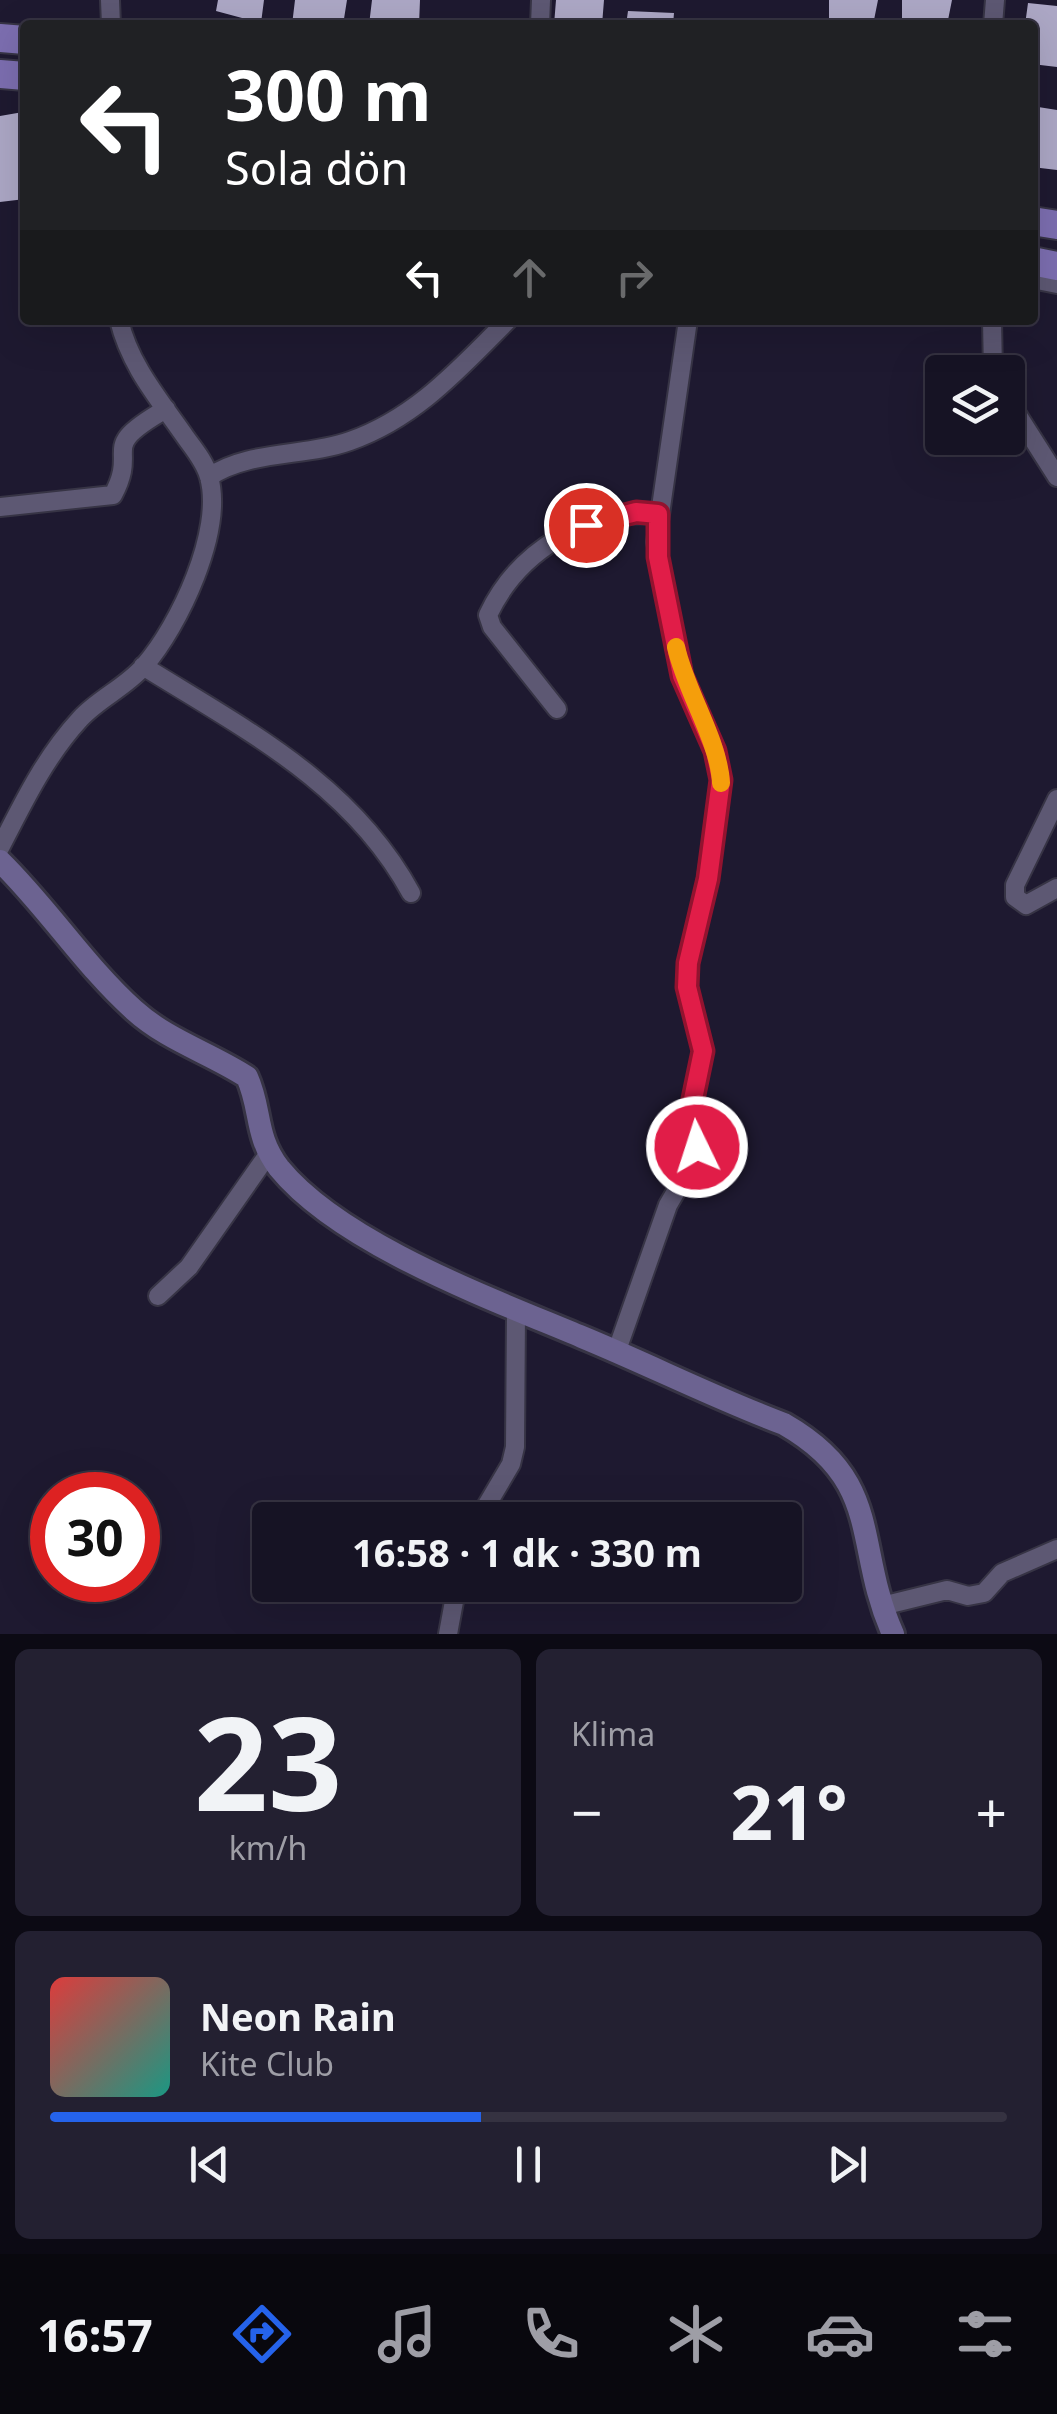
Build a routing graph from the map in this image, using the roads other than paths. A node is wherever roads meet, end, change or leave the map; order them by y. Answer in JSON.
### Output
{"nodes":[{"id":1,"x":121,"y":325,"type":"edge"},
{"id":2,"x":503,"y":325,"type":"edge"},
{"id":3,"x":687,"y":325,"type":"edge"},
{"id":4,"x":992,"y":325,"type":"edge"},
{"id":5,"x":993,"y":355,"type":"edge"},
{"id":6,"x":166,"y":409,"type":"junction"},
{"id":7,"x":1025,"y":427,"type":"edge"},
{"id":8,"x":209,"y":477,"type":"junction"},
{"id":9,"x":1057,"y":477,"type":"edge"},
{"id":10,"x":0,"y":507,"type":"edge"},
{"id":11,"x":658,"y":514,"type":"junction"},
{"id":12,"x":144,"y":666,"type":"junction"},
{"id":13,"x":557,"y":709,"type":"dead end"},
{"id":14,"x":1057,"y":799,"type":"edge"},
{"id":15,"x":0,"y":848,"type":"edge"},
{"id":16,"x":0,"y":861,"type":"edge"},
{"id":17,"x":1057,"y":888,"type":"edge"},
{"id":18,"x":411,"y":893,"type":"dead end"},
{"id":19,"x":270,"y":1153,"type":"junction"},
{"id":20,"x":158,"y":1296,"type":"dead end"},
{"id":21,"x":516,"y":1312,"type":"junction"},
{"id":22,"x":616,"y":1353,"type":"junction"},
{"id":23,"x":489,"y":1502,"type":"edge"},
{"id":24,"x":1057,"y":1550,"type":"edge"},
{"id":25,"x":454,"y":1602,"type":"edge"},
{"id":26,"x":882,"y":1606,"type":"junction"},
{"id":27,"x":448,"y":1634,"type":"edge"},
{"id":28,"x":893,"y":1634,"type":"edge"}],
"edges":[{"from":1,"to":6,"type":"street"},
{"from":2,"to":8,"type":"street"},
{"from":3,"to":11,"type":"street"},
{"from":4,"to":5,"type":"street"},
{"from":6,"to":8,"type":"street"},
{"from":6,"to":10,"type":"street"},
{"from":7,"to":9,"type":"street"},
{"from":8,"to":12,"type":"street"},
{"from":11,"to":13,"type":"street"},
{"from":11,"to":22,"type":"street"},
{"from":12,"to":15,"type":"street"},
{"from":12,"to":18,"type":"street"},
{"from":14,"to":17,"type":"street"},
{"from":16,"to":19,"type":"street"},
{"from":19,"to":20,"type":"street"},
{"from":19,"to":21,"type":"street"},
{"from":21,"to":22,"type":"street"},
{"from":21,"to":23,"type":"street"},
{"from":22,"to":26,"type":"street"},
{"from":24,"to":26,"type":"street"},
{"from":25,"to":27,"type":"street"},
{"from":26,"to":28,"type":"street"}]}
